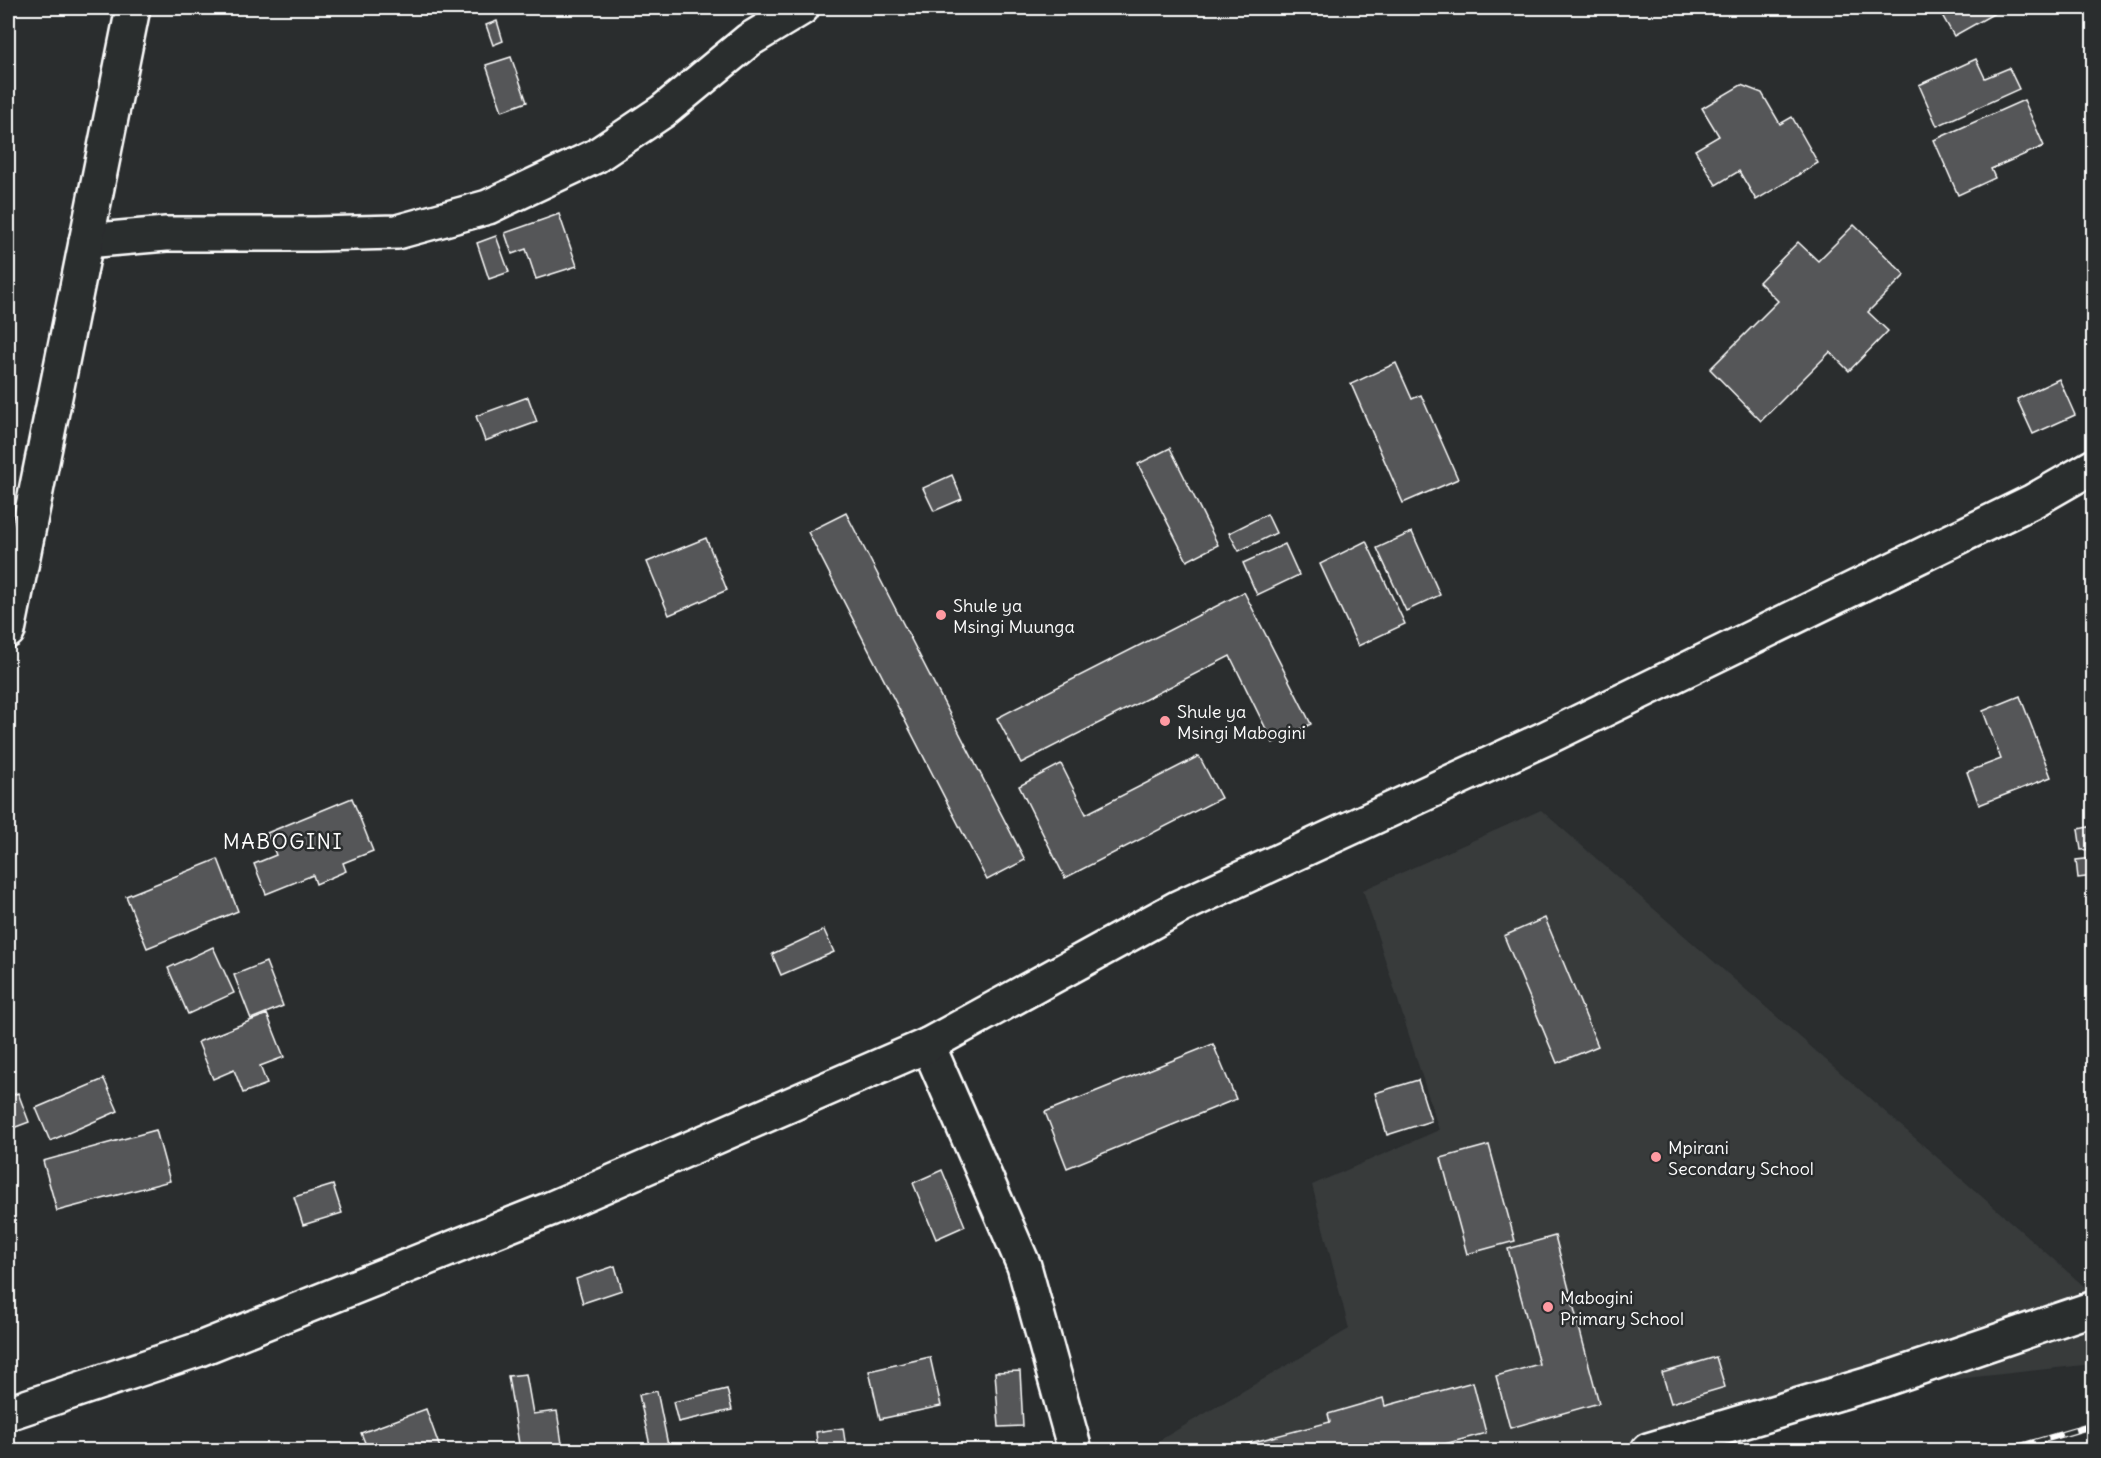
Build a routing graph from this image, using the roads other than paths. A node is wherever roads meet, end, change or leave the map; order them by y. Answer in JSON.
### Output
{"nodes":[{"id":1,"x":133,"y":8,"type":"edge"},
{"id":2,"x":802,"y":8,"type":"edge"},
{"id":3,"x":86,"y":241,"type":"junction"},
{"id":4,"x":2094,"y":466,"type":"edge"},
{"id":5,"x":8,"y":631,"type":"edge"},
{"id":6,"x":928,"y":1045,"type":"junction"},
{"id":7,"x":2094,"y":1308,"type":"edge"},
{"id":8,"x":8,"y":1413,"type":"edge"},
{"id":9,"x":1075,"y":1450,"type":"edge"},
{"id":10,"x":1648,"y":1450,"type":"edge"}],
"edges":[{"from":1,"to":3,"type":"street"},
{"from":2,"to":3,"type":"street"},
{"from":3,"to":5,"type":"street"},
{"from":4,"to":6,"type":"street"},
{"from":6,"to":8,"type":"street"},
{"from":6,"to":9,"type":"street"},
{"from":7,"to":10,"type":"street"}]}
